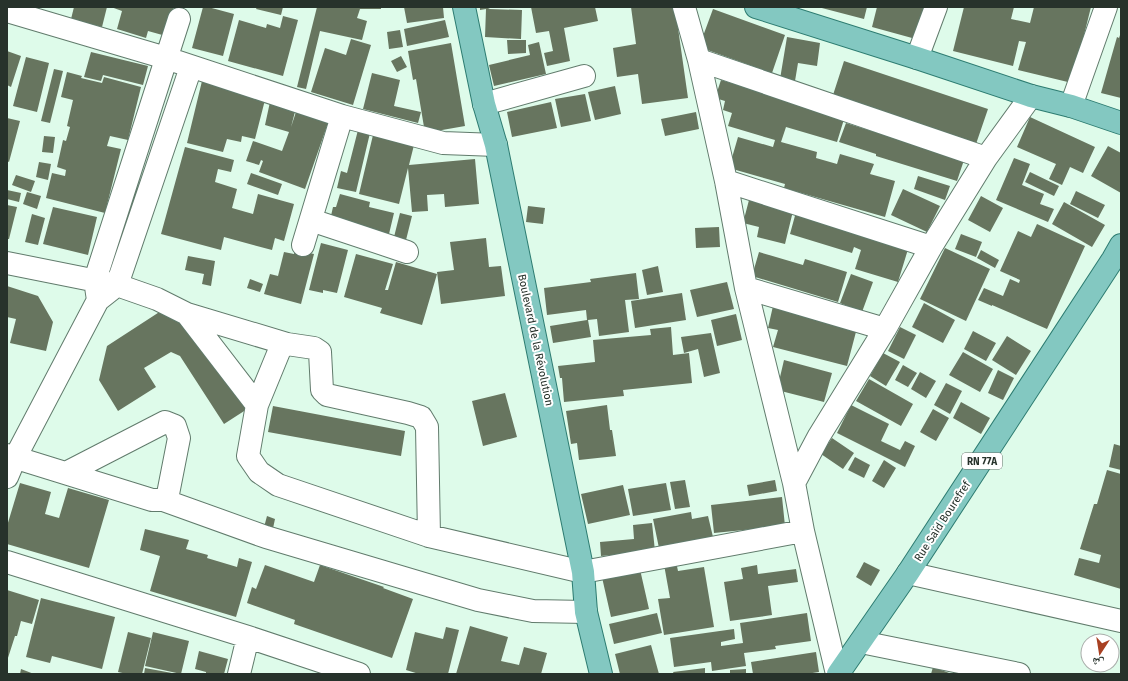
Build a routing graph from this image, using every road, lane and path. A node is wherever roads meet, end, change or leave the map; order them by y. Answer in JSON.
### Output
{"nodes":[{"id":1,"x":464,"y":7,"type":"edge"},
{"id":2,"x":684,"y":7,"type":"edge"},
{"id":3,"x":936,"y":7,"type":"edge"},
{"id":4,"x":1106,"y":7,"type":"edge"},
{"id":5,"x":767,"y":9,"type":"edge"},
{"id":6,"x":7,"y":11,"type":"edge"},
{"id":7,"x":179,"y":19,"type":"dead end"},
{"id":8,"x":166,"y":58,"type":"junction"},
{"id":9,"x":917,"y":58,"type":"junction"},
{"id":10,"x":699,"y":60,"type":"junction"},
{"id":11,"x":191,"y":67,"type":"junction"},
{"id":12,"x":584,"y":76,"type":"dead end"},
{"id":13,"x":1031,"y":96,"type":"junction"},
{"id":14,"x":484,"y":104,"type":"junction"},
{"id":15,"x":1071,"y":106,"type":"junction"},
{"id":16,"x":342,"y":116,"type":"junction"},
{"id":17,"x":1121,"y":123,"type":"edge"},
{"id":18,"x":496,"y":145,"type":"junction"},
{"id":19,"x":986,"y":158,"type":"junction"},
{"id":20,"x":726,"y":181,"type":"junction"},
{"id":21,"x":311,"y":220,"type":"junction"},
{"id":22,"x":1121,"y":244,"type":"edge"},
{"id":23,"x":303,"y":245,"type":"dead end"},
{"id":24,"x":931,"y":247,"type":"junction"},
{"id":25,"x":407,"y":252,"type":"dead end"},
{"id":26,"x":7,"y":263,"type":"edge"},
{"id":27,"x":117,"y":285,"type":"junction"},
{"id":28,"x":746,"y":288,"type":"junction"},
{"id":29,"x":97,"y":290,"type":"junction"},
{"id":30,"x":187,"y":314,"type":"junction"},
{"id":31,"x":885,"y":329,"type":"junction"},
{"id":32,"x":287,"y":344,"type":"junction"},
{"id":33,"x":257,"y":405,"type":"junction"},
{"id":34,"x":10,"y":463,"type":"edge"},
{"id":35,"x":66,"y":473,"type":"junction"},
{"id":36,"x":794,"y":483,"type":"junction"},
{"id":37,"x":163,"y":500,"type":"junction"},
{"id":38,"x":803,"y":532,"type":"junction"},
{"id":39,"x":430,"y":536,"type":"junction"},
{"id":40,"x":7,"y":562,"type":"edge"},
{"id":41,"x":583,"y":572,"type":"junction"},
{"id":42,"x":908,"y":573,"type":"junction"},
{"id":43,"x":586,"y":612,"type":"junction"},
{"id":44,"x":1121,"y":621,"type":"edge"},
{"id":45,"x":248,"y":637,"type":"junction"},
{"id":46,"x":861,"y":642,"type":"junction"},
{"id":47,"x":239,"y":674,"type":"edge"},
{"id":48,"x":359,"y":674,"type":"edge"},
{"id":49,"x":602,"y":674,"type":"edge"},
{"id":50,"x":838,"y":674,"type":"edge"},
{"id":51,"x":1019,"y":674,"type":"edge"}],
"edges":[{"from":1,"to":14,"type":"main road","name":"Boulevard de la Révolution"},
{"from":2,"to":10,"type":"street"},
{"from":3,"to":9,"type":"street"},
{"from":4,"to":15,"type":"street"},
{"from":5,"to":9,"type":"main road"},
{"from":6,"to":8,"type":"street"},
{"from":7,"to":8,"type":"street"},
{"from":8,"to":11,"type":"street"},
{"from":8,"to":29,"type":"street"},
{"from":9,"to":13,"type":"main road"},
{"from":10,"to":19,"type":"street"},
{"from":10,"to":20,"type":"street"},
{"from":11,"to":16,"type":"street"},
{"from":11,"to":27,"type":"street"},
{"from":12,"to":14,"type":"street"},
{"from":13,"to":15,"type":"main road"},
{"from":13,"to":19,"type":"street"},
{"from":14,"to":18,"type":"main road","name":"Boulevard de la Révolution"},
{"from":15,"to":17,"type":"main road"},
{"from":16,"to":18,"type":"street"},
{"from":16,"to":21,"type":"street"},
{"from":18,"to":41,"type":"main road","name":"Boulevard de la Révolution"},
{"from":19,"to":24,"type":"street"},
{"from":20,"to":24,"type":"street"},
{"from":20,"to":28,"type":"street"},
{"from":21,"to":23,"type":"street"},
{"from":21,"to":25,"type":"street"},
{"from":22,"to":42,"type":"main road","name":"Rue Saïd Bourefref","number":"RN 77A"},
{"from":24,"to":31,"type":"street"},
{"from":26,"to":29,"type":"street"},
{"from":27,"to":29,"type":"street"},
{"from":27,"to":30,"type":"street"},
{"from":28,"to":31,"type":"street"},
{"from":28,"to":36,"type":"street"},
{"from":29,"to":34,"type":"street"},
{"from":30,"to":32,"type":"street"},
{"from":30,"to":33,"type":"street"},
{"from":31,"to":36,"type":"street"},
{"from":32,"to":33,"type":"street"},
{"from":32,"to":39,"type":"street"},
{"from":33,"to":39,"type":"street"},
{"from":34,"to":35,"type":"street"},
{"from":35,"to":37,"type":"street"},
{"from":35,"to":37,"type":"street"},
{"from":36,"to":38,"type":"street"},
{"from":37,"to":43,"type":"street"},
{"from":38,"to":41,"type":"street"},
{"from":38,"to":50,"type":"street"},
{"from":39,"to":41,"type":"street"},
{"from":40,"to":45,"type":"street"},
{"from":41,"to":43,"type":"main road","name":"Boulevard de la Révolution"},
{"from":42,"to":44,"type":"street"},
{"from":42,"to":46,"type":"main road","name":"Rue Saïd Bourefref","number":"RN 77A"},
{"from":43,"to":49,"type":"main road","name":"Boulevard de la Révolution"},
{"from":45,"to":47,"type":"street"},
{"from":45,"to":48,"type":"street"},
{"from":46,"to":50,"type":"main road","name":"Rue Saïd Bourefref","number":"RN 77A"},
{"from":46,"to":51,"type":"street"}]}
